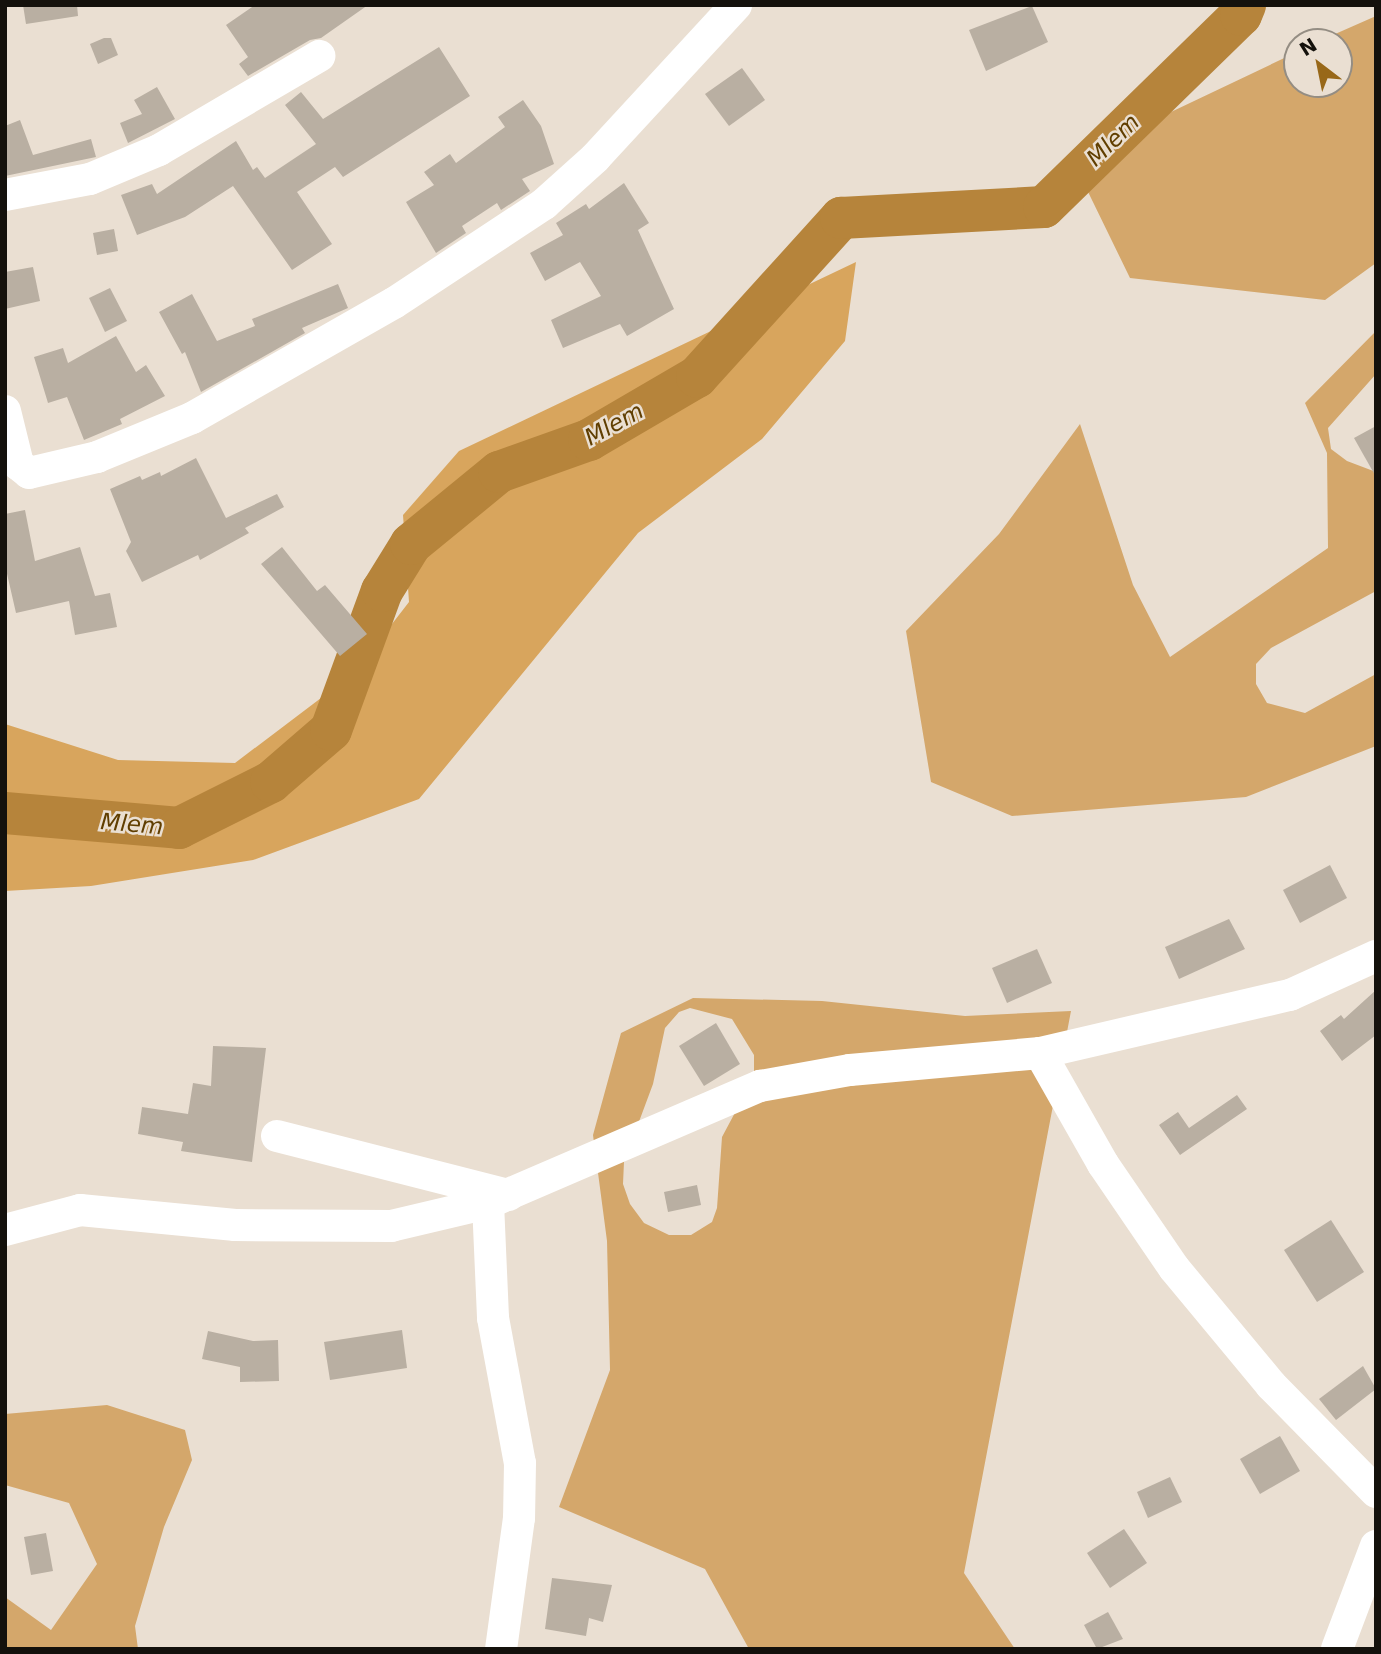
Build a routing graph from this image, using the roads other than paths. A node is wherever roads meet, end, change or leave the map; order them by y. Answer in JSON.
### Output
{"nodes":[{"id":1,"x":736,"y":5,"type":"edge"},
{"id":2,"x":319,"y":56,"type":"dead end"},
{"id":3,"x":5,"y":195,"type":"edge"},
{"id":4,"x":5,"y":411,"type":"edge"},
{"id":5,"x":17,"y":477,"type":"edge"},
{"id":6,"x":1376,"y":956,"type":"edge"},
{"id":7,"x":1040,"y":1053,"type":"junction"},
{"id":8,"x":277,"y":1136,"type":"dead end"},
{"id":9,"x":498,"y":1199,"type":"junction"},
{"id":10,"x":5,"y":1230,"type":"edge"},
{"id":11,"x":1376,"y":1492,"type":"edge"},
{"id":12,"x":1376,"y":1545,"type":"edge"},
{"id":13,"x":501,"y":1649,"type":"edge"},
{"id":14,"x":1337,"y":1649,"type":"edge"}],
"edges":[{"from":1,"to":5,"type":"street"},
{"from":2,"to":3,"type":"street"},
{"from":4,"to":5,"type":"street"},
{"from":6,"to":7,"type":"street"},
{"from":7,"to":9,"type":"street"},
{"from":7,"to":11,"type":"street"},
{"from":8,"to":9,"type":"street"},
{"from":9,"to":10,"type":"street"},
{"from":9,"to":13,"type":"street"},
{"from":12,"to":14,"type":"street"}]}
